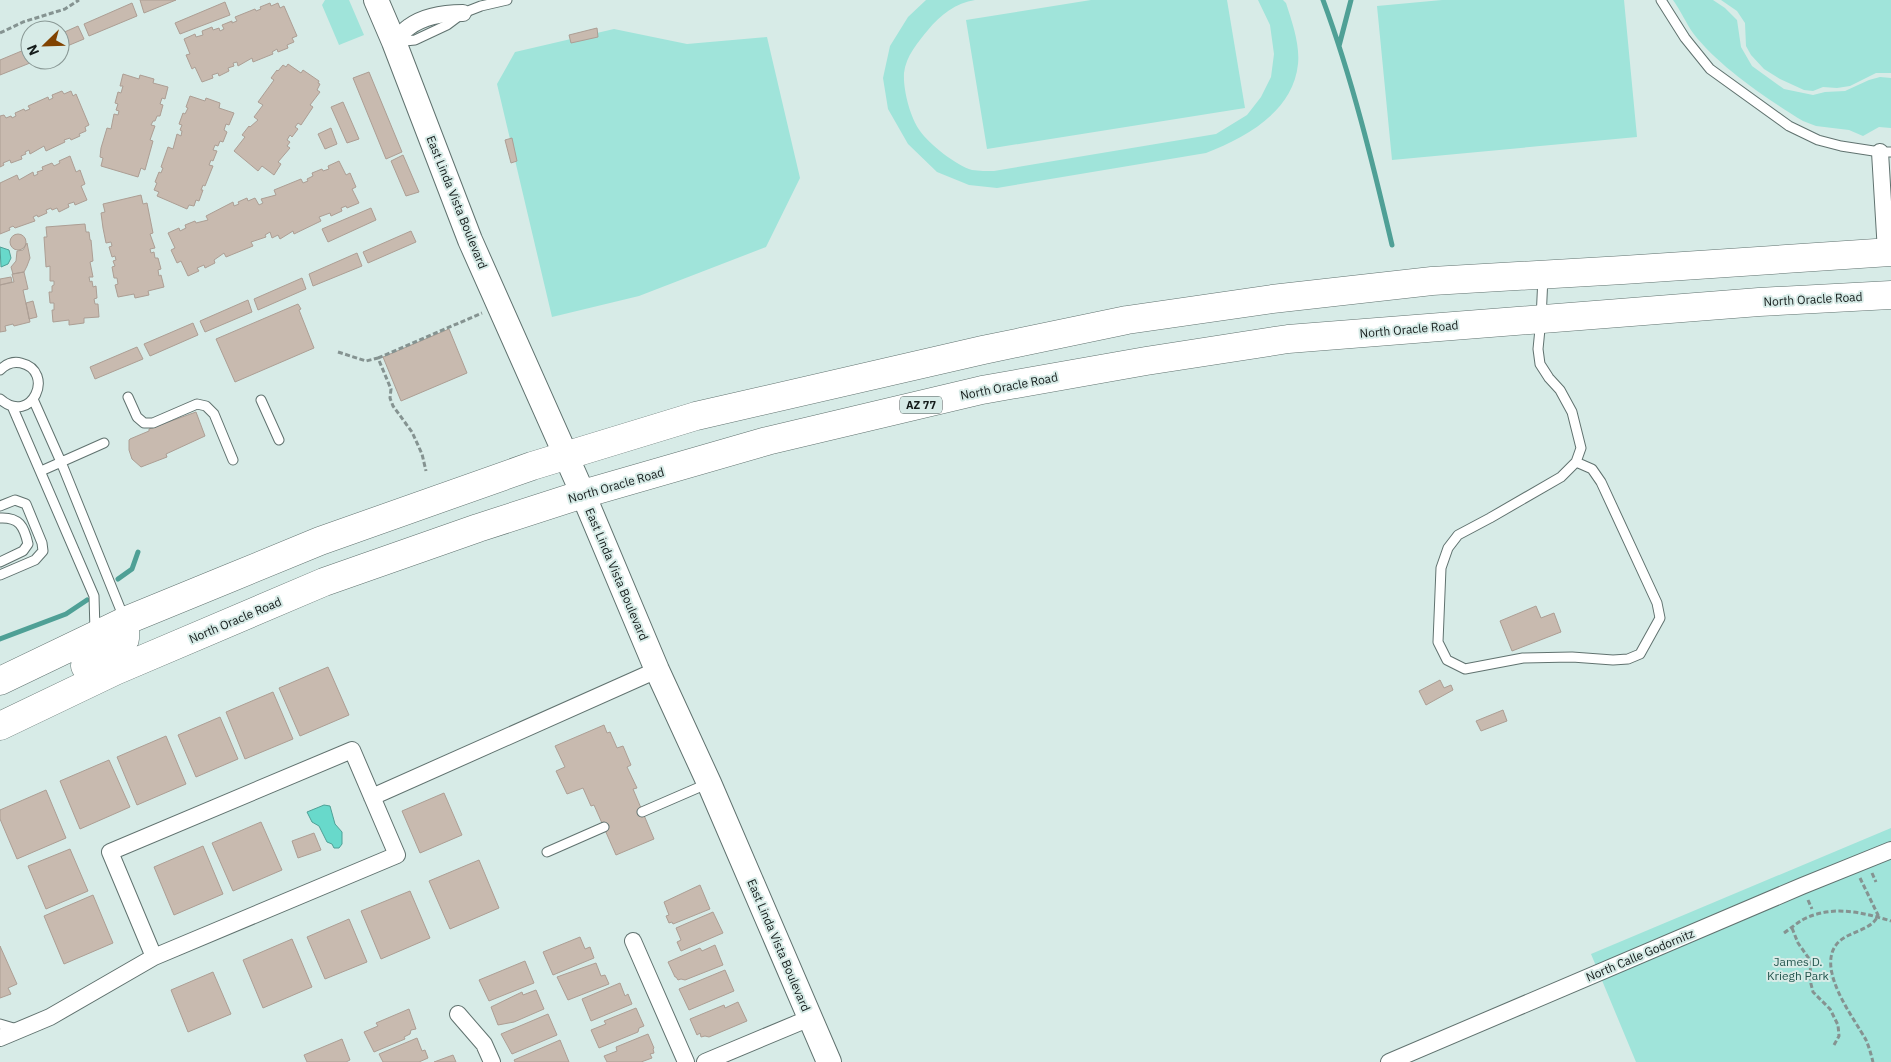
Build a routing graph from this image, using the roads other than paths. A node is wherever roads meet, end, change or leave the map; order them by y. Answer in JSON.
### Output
{"nodes":[{"id":1,"x":376,"y":0,"type":"edge"},
{"id":2,"x":507,"y":0,"type":"edge"},
{"id":3,"x":1661,"y":0,"type":"edge"},
{"id":4,"x":468,"y":7,"type":"edge"},
{"id":5,"x":394,"y":42,"type":"junction"},
{"id":6,"x":1885,"y":152,"type":"edge"},
{"id":7,"x":1889,"y":252,"type":"edge"},
{"id":8,"x":1544,"y":274,"type":"junction"},
{"id":9,"x":1891,"y":295,"type":"edge"},
{"id":10,"x":1542,"y":319,"type":"junction"},
{"id":11,"x":0,"y":370,"type":"edge"},
{"id":12,"x":128,"y":397,"type":"dead end"},
{"id":13,"x":0,"y":398,"type":"edge"},
{"id":14,"x":33,"y":399,"type":"junction"},
{"id":15,"x":261,"y":400,"type":"dead end"},
{"id":16,"x":12,"y":406,"type":"junction"},
{"id":17,"x":280,"y":440,"type":"dead end"},
{"id":18,"x":104,"y":443,"type":"dead end"},
{"id":19,"x":566,"y":455,"type":"junction"},
{"id":20,"x":233,"y":460,"type":"dead end"},
{"id":21,"x":61,"y":462,"type":"junction"},
{"id":22,"x":1576,"y":462,"type":"junction"},
{"id":23,"x":41,"y":471,"type":"junction"},
{"id":24,"x":583,"y":494,"type":"junction"},
{"id":25,"x":0,"y":506,"type":"edge"},
{"id":26,"x":0,"y":518,"type":"edge"},
{"id":27,"x":0,"y":562,"type":"edge"},
{"id":28,"x":0,"y":575,"type":"edge"},
{"id":29,"x":125,"y":621,"type":"junction"},
{"id":30,"x":95,"y":635,"type":"junction"},
{"id":31,"x":657,"y":670,"type":"junction"},
{"id":32,"x":0,"y":681,"type":"edge"},
{"id":33,"x":0,"y":707,"type":"edge"},
{"id":34,"x":0,"y":726,"type":"edge"},
{"id":35,"x":709,"y":783,"type":"junction"},
{"id":36,"x":372,"y":797,"type":"junction"},
{"id":37,"x":642,"y":812,"type":"dead end"},
{"id":38,"x":604,"y":827,"type":"dead end"},
{"id":39,"x":1891,"y":850,"type":"edge"},
{"id":40,"x":546,"y":852,"type":"dead end"},
{"id":41,"x":633,"y":941,"type":"dead end"},
{"id":42,"x":154,"y":958,"type":"junction"},
{"id":43,"x":458,"y":1014,"type":"dead end"},
{"id":44,"x":810,"y":1018,"type":"junction"},
{"id":45,"x":0,"y":1024,"type":"edge"},
{"id":46,"x":20,"y":1030,"type":"junction"},
{"id":47,"x":0,"y":1038,"type":"edge"},
{"id":48,"x":492,"y":1062,"type":"edge"},
{"id":49,"x":686,"y":1062,"type":"edge"},
{"id":50,"x":705,"y":1062,"type":"edge"},
{"id":51,"x":829,"y":1062,"type":"edge"},
{"id":52,"x":1389,"y":1062,"type":"edge"}],
"edges":[{"from":1,"to":5,"type":"street","name":"East Linda Vista Boulevard"},
{"from":2,"to":4,"type":"lane"},
{"from":3,"to":6,"type":"lane"},
{"from":4,"to":5,"type":"street"},
{"from":5,"to":19,"type":"street","name":"East Linda Vista Boulevard"},
{"from":6,"to":7,"type":"street"},
{"from":7,"to":8,"type":"highway"},
{"from":8,"to":10,"type":"lane"},
{"from":8,"to":19,"type":"highway"},
{"from":9,"to":10,"type":"highway","name":"North Oracle Road","number":"AZ 77"},
{"from":10,"to":22,"type":"lane"},
{"from":10,"to":24,"type":"highway","name":"North Oracle Road","number":"AZ 77"},
{"from":11,"to":14,"type":"lane"},
{"from":12,"to":20,"type":"lane"},
{"from":13,"to":16,"type":"lane"},
{"from":14,"to":16,"type":"lane"},
{"from":14,"to":21,"type":"lane"},
{"from":15,"to":17,"type":"lane"},
{"from":16,"to":23,"type":"lane"},
{"from":18,"to":21,"type":"lane"},
{"from":19,"to":24,"type":"street","name":"East Linda Vista Boulevard"},
{"from":19,"to":29,"type":"highway"},
{"from":21,"to":23,"type":"lane"},
{"from":21,"to":29,"type":"lane"},
{"from":22,"to":22,"type":"lane"},
{"from":23,"to":30,"type":"lane"},
{"from":24,"to":31,"type":"street","name":"East Linda Vista Boulevard"},
{"from":24,"to":34,"type":"highway","name":"North Oracle Road","number":"AZ 77"},
{"from":25,"to":28,"type":"lane"},
{"from":26,"to":27,"type":"lane"},
{"from":29,"to":30,"type":"highway"},
{"from":29,"to":33,"type":"highway"},
{"from":30,"to":32,"type":"highway"},
{"from":31,"to":35,"type":"street","name":"East Linda Vista Boulevard"},
{"from":31,"to":36,"type":"street"},
{"from":35,"to":37,"type":"lane"},
{"from":35,"to":44,"type":"street","name":"East Linda Vista Boulevard"},
{"from":36,"to":42,"type":"street"},
{"from":36,"to":42,"type":"street"},
{"from":38,"to":40,"type":"lane"},
{"from":39,"to":52,"type":"street","name":"North Calle Godornitz"},
{"from":41,"to":49,"type":"street"},
{"from":42,"to":46,"type":"street"},
{"from":43,"to":48,"type":"street"},
{"from":44,"to":50,"type":"street"},
{"from":44,"to":51,"type":"street","name":"East Linda Vista Boulevard"},
{"from":45,"to":46,"type":"lane"},
{"from":46,"to":47,"type":"street"}]}
